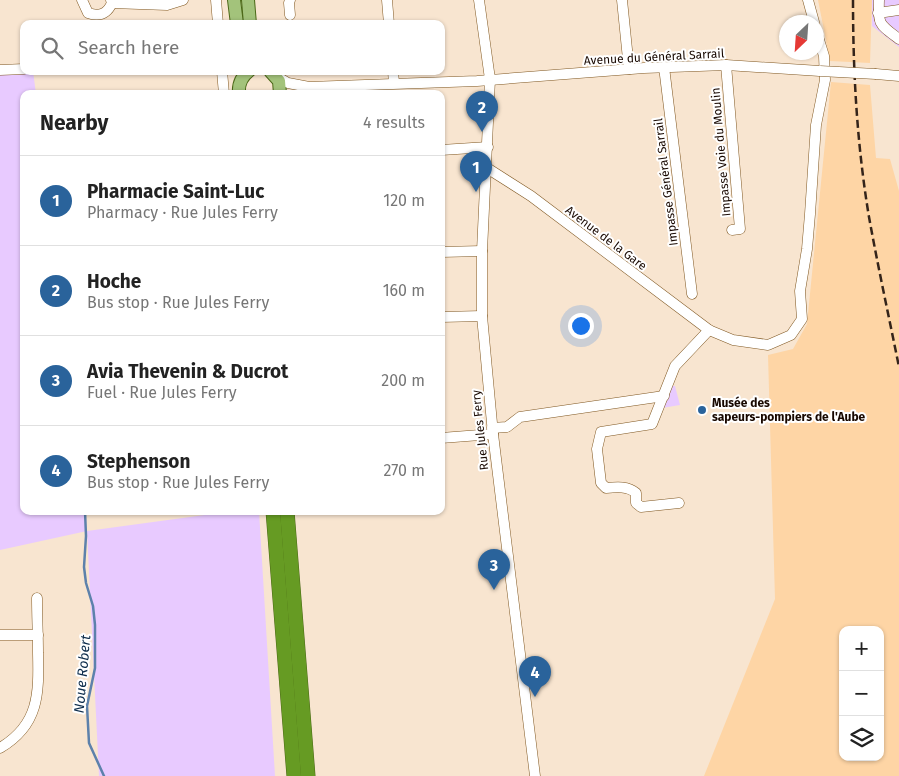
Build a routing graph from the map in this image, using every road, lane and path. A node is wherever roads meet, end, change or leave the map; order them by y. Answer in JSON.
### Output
{"nodes":[{"id":1,"x":82,"y":0,"type":"edge"},
{"id":2,"x":183,"y":0,"type":"edge"},
{"id":3,"x":216,"y":0,"type":"edge"},
{"id":4,"x":234,"y":0,"type":"edge"},
{"id":5,"x":248,"y":0,"type":"edge"},
{"id":6,"x":290,"y":0,"type":"edge"},
{"id":7,"x":387,"y":0,"type":"edge"},
{"id":8,"x":479,"y":0,"type":"edge"},
{"id":9,"x":622,"y":0,"type":"edge"},
{"id":10,"x":808,"y":0,"type":"edge"},
{"id":11,"x":879,"y":0,"type":"edge"},
{"id":12,"x":111,"y":1,"type":"edge"},
{"id":13,"x":899,"y":10,"type":"edge"},
{"id":14,"x":878,"y":13,"type":"junction"},
{"id":15,"x":812,"y":15,"type":"edge"},
{"id":16,"x":290,"y":16,"type":"dead end"},
{"id":17,"x":218,"y":20,"type":"edge"},
{"id":18,"x":236,"y":20,"type":"edge"},
{"id":19,"x":250,"y":20,"type":"edge"},
{"id":20,"x":389,"y":20,"type":"edge"},
{"id":21,"x":899,"y":39,"type":"edge"},
{"id":22,"x":824,"y":56,"type":"edge"},
{"id":23,"x":726,"y":65,"type":"junction"},
{"id":24,"x":664,"y":67,"type":"junction"},
{"id":25,"x":20,"y":69,"type":"edge"},
{"id":26,"x":629,"y":69,"type":"junction"},
{"id":27,"x":0,"y":70,"type":"edge"},
{"id":28,"x":222,"y":75,"type":"edge"},
{"id":29,"x":244,"y":75,"type":"edge"},
{"id":30,"x":274,"y":75,"type":"edge"},
{"id":31,"x":275,"y":75,"type":"edge"},
{"id":32,"x":393,"y":75,"type":"edge"},
{"id":33,"x":897,"y":75,"type":"edge"},
{"id":34,"x":490,"y":79,"type":"junction"},
{"id":35,"x":394,"y":83,"type":"junction"},
{"id":36,"x":309,"y":87,"type":"junction"},
{"id":37,"x":224,"y":90,"type":"edge"},
{"id":38,"x":239,"y":90,"type":"edge"},
{"id":39,"x":280,"y":90,"type":"edge"},
{"id":40,"x":301,"y":90,"type":"edge"},
{"id":41,"x":488,"y":147,"type":"junction"},
{"id":42,"x":445,"y":150,"type":"edge"},
{"id":43,"x":487,"y":168,"type":"junction"},
{"id":44,"x":732,"y":230,"type":"dead end"},
{"id":45,"x":482,"y":251,"type":"junction"},
{"id":46,"x":445,"y":252,"type":"edge"},
{"id":47,"x":692,"y":294,"type":"dead end"},
{"id":48,"x":482,"y":316,"type":"junction"},
{"id":49,"x":445,"y":317,"type":"edge"},
{"id":50,"x":709,"y":330,"type":"junction"},
{"id":51,"x":662,"y":401,"type":"junction"},
{"id":52,"x":493,"y":431,"type":"junction"},
{"id":53,"x":445,"y":437,"type":"edge"},
{"id":54,"x":679,"y":504,"type":"dead end"},
{"id":55,"x":273,"y":515,"type":"edge"},
{"id":56,"x":288,"y":515,"type":"edge"},
{"id":57,"x":37,"y":598,"type":"dead end"},
{"id":58,"x":0,"y":635,"type":"edge"},
{"id":59,"x":38,"y":635,"type":"junction"},
{"id":60,"x":0,"y":748,"type":"edge"},
{"id":61,"x":294,"y":776,"type":"edge"},
{"id":62,"x":308,"y":776,"type":"edge"},
{"id":63,"x":535,"y":776,"type":"edge"}],
"edges":[{"from":1,"to":12,"type":"street"},
{"from":2,"to":12,"type":"street"},
{"from":3,"to":17,"type":"street"},
{"from":4,"to":18,"type":"main road"},
{"from":5,"to":19,"type":"main road"},
{"from":6,"to":16,"type":"street"},
{"from":7,"to":20,"type":"street"},
{"from":8,"to":34,"type":"street","name":"Rue Jules Ferry"},
{"from":9,"to":26,"type":"street"},
{"from":10,"to":15,"type":"street"},
{"from":11,"to":14,"type":"street"},
{"from":13,"to":14,"type":"street"},
{"from":14,"to":21,"type":"street"},
{"from":22,"to":50,"type":"street","name":"Avenue de la Gare"},
{"from":23,"to":24,"type":"street","name":"Avenue du Général Sarrail"},
{"from":23,"to":33,"type":"street","name":"Avenue du Général Sarrail","bridge":true},
{"from":23,"to":44,"type":"street","name":"Impasse Voie du Moulin"},
{"from":24,"to":26,"type":"street","name":"Avenue du Général Sarrail"},
{"from":24,"to":47,"type":"street","name":"Impasse Général Sarrail"},
{"from":25,"to":27,"type":"street"},
{"from":26,"to":34,"type":"street","name":"Avenue du Général Sarrail"},
{"from":28,"to":37,"type":"street"},
{"from":29,"to":38,"type":"main road"},
{"from":30,"to":39,"type":"main road"},
{"from":31,"to":36,"type":"street"},
{"from":32,"to":35,"type":"street"},
{"from":34,"to":35,"type":"street","name":"Avenue du Général Sarrail"},
{"from":34,"to":41,"type":"street","name":"Rue Jules Ferry"},
{"from":35,"to":36,"type":"street","name":"Avenue du Général Sarrail"},
{"from":36,"to":40,"type":"street"},
{"from":41,"to":42,"type":"street"},
{"from":41,"to":43,"type":"street","name":"Rue Jules Ferry"},
{"from":43,"to":45,"type":"street","name":"Rue Jules Ferry"},
{"from":43,"to":50,"type":"street","name":"Avenue de la Gare"},
{"from":45,"to":46,"type":"street"},
{"from":45,"to":48,"type":"street","name":"Rue Jules Ferry"},
{"from":48,"to":49,"type":"street"},
{"from":48,"to":52,"type":"street","name":"Rue Jules Ferry"},
{"from":50,"to":51,"type":"street"},
{"from":51,"to":52,"type":"street"},
{"from":51,"to":54,"type":"street"},
{"from":52,"to":53,"type":"street"},
{"from":52,"to":63,"type":"street","name":"Rue Jules Ferry"},
{"from":55,"to":61,"type":"highway"},
{"from":56,"to":62,"type":"highway"},
{"from":57,"to":59,"type":"street"},
{"from":58,"to":59,"type":"street"},
{"from":59,"to":60,"type":"street"}]}
